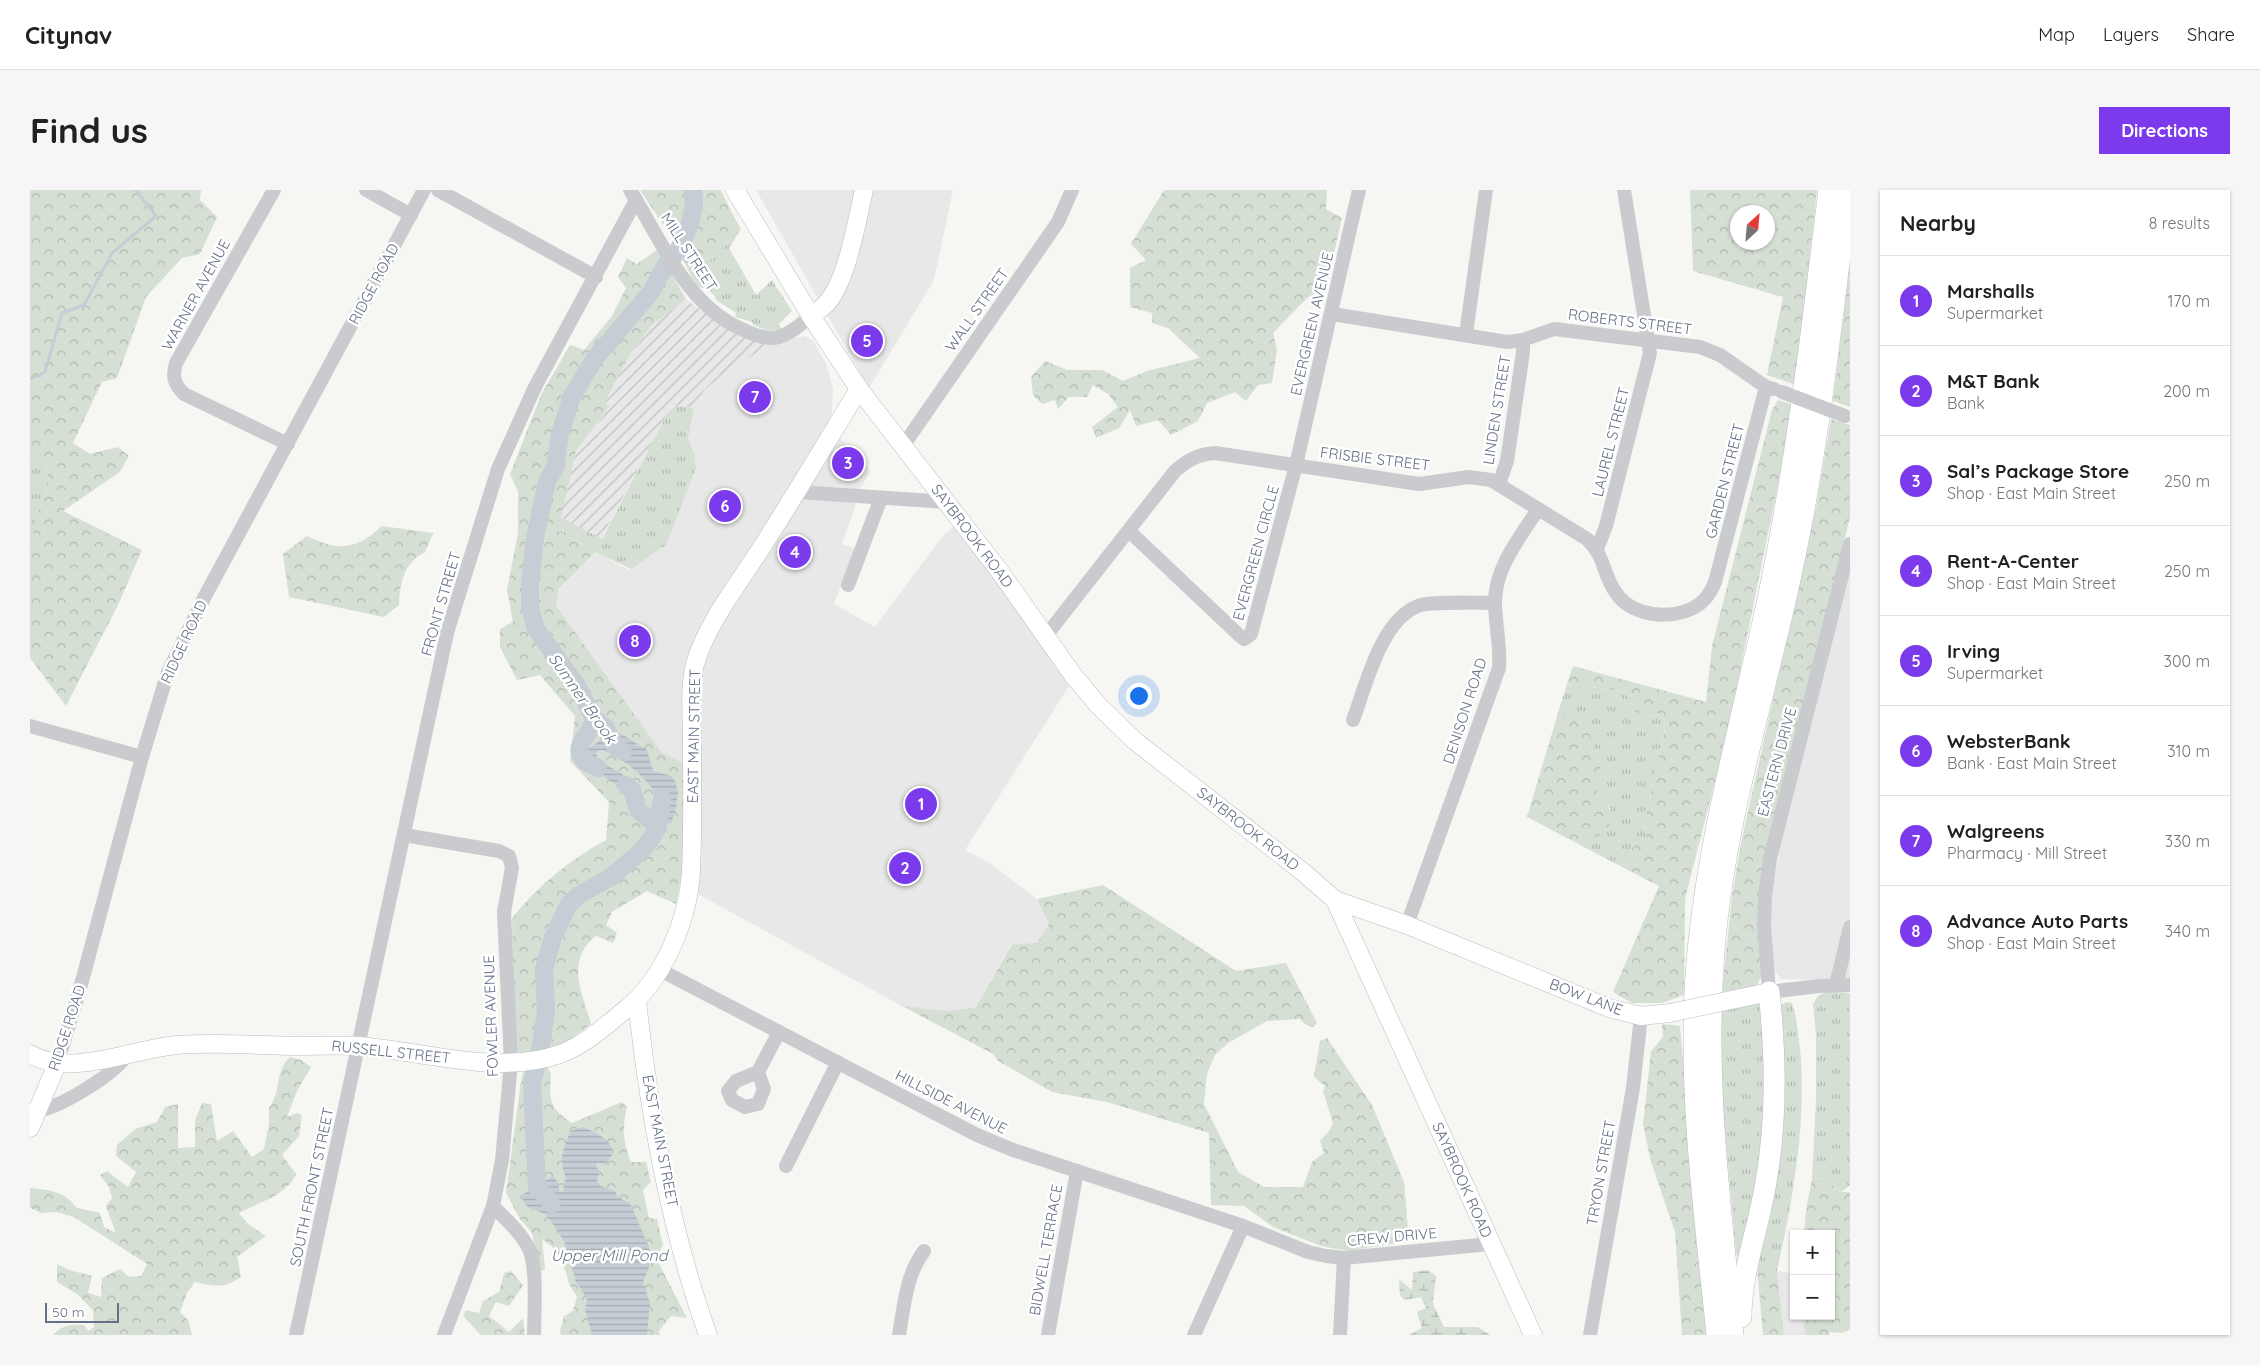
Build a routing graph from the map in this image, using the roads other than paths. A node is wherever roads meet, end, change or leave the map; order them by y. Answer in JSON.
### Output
{"nodes":[{"id":1,"x":274,"y":190,"type":"edge"},
{"id":2,"x":366,"y":190,"type":"edge"},
{"id":3,"x":424,"y":190,"type":"edge"},
{"id":4,"x":438,"y":190,"type":"edge"},
{"id":5,"x":735,"y":190,"type":"edge"},
{"id":6,"x":864,"y":190,"type":"edge"},
{"id":7,"x":1072,"y":190,"type":"edge"},
{"id":8,"x":1359,"y":190,"type":"edge"},
{"id":9,"x":1486,"y":190,"type":"edge"},
{"id":10,"x":1624,"y":190,"type":"edge"},
{"id":11,"x":1829,"y":190,"type":"edge"},
{"id":12,"x":1848,"y":190,"type":"edge"},
{"id":13,"x":633,"y":195,"type":"edge"},
{"id":14,"x":411,"y":215,"type":"junction"},
{"id":15,"x":596,"y":277,"type":"junction"},
{"id":16,"x":1332,"y":314,"type":"junction"},
{"id":17,"x":811,"y":316,"type":"junction"},
{"id":18,"x":1466,"y":334,"type":"junction"},
{"id":19,"x":1523,"y":340,"type":"junction"},
{"id":20,"x":1649,"y":341,"type":"junction"},
{"id":21,"x":1766,"y":387,"type":"junction"},
{"id":22,"x":859,"y":389,"type":"junction"},
{"id":23,"x":1847,"y":417,"type":"edge"},
{"id":24,"x":288,"y":444,"type":"junction"},
{"id":25,"x":903,"y":446,"type":"junction"},
{"id":26,"x":1296,"y":465,"type":"junction"},
{"id":27,"x":1499,"y":484,"type":"junction"},
{"id":28,"x":798,"y":492,"type":"junction"},
{"id":29,"x":881,"y":498,"type":"junction"},
{"id":30,"x":946,"y":502,"type":"junction"},
{"id":31,"x":1538,"y":509,"type":"junction"},
{"id":32,"x":1129,"y":531,"type":"junction"},
{"id":33,"x":1850,"y":544,"type":"edge"},
{"id":34,"x":1598,"y":549,"type":"junction"},
{"id":35,"x":848,"y":585,"type":"dead end"},
{"id":36,"x":1495,"y":603,"type":"junction"},
{"id":37,"x":1045,"y":636,"type":"junction"},
{"id":38,"x":1353,"y":720,"type":"dead end"},
{"id":39,"x":30,"y":726,"type":"edge"},
{"id":40,"x":142,"y":756,"type":"junction"},
{"id":41,"x":404,"y":836,"type":"junction"},
{"id":42,"x":1335,"y":900,"type":"junction"},
{"id":43,"x":1407,"y":925,"type":"junction"},
{"id":44,"x":1850,"y":927,"type":"edge"},
{"id":45,"x":660,"y":970,"type":"junction"},
{"id":46,"x":1836,"y":985,"type":"junction"},
{"id":47,"x":1850,"y":985,"type":"edge"},
{"id":48,"x":1769,"y":992,"type":"junction"},
{"id":49,"x":637,"y":1000,"type":"junction"},
{"id":50,"x":1641,"y":1016,"type":"junction"},
{"id":51,"x":779,"y":1032,"type":"junction"},
{"id":52,"x":359,"y":1046,"type":"junction"},
{"id":53,"x":128,"y":1053,"type":"junction"},
{"id":54,"x":30,"y":1054,"type":"edge"},
{"id":55,"x":519,"y":1062,"type":"junction"},
{"id":56,"x":838,"y":1062,"type":"junction"},
{"id":57,"x":57,"y":1064,"type":"junction"},
{"id":58,"x":758,"y":1072,"type":"dead end"},
{"id":59,"x":37,"y":1112,"type":"junction"},
{"id":60,"x":30,"y":1128,"type":"edge"},
{"id":61,"x":786,"y":1166,"type":"dead end"},
{"id":62,"x":1076,"y":1171,"type":"junction"},
{"id":63,"x":493,"y":1206,"type":"junction"},
{"id":64,"x":1243,"y":1226,"type":"junction"},
{"id":65,"x":1490,"y":1244,"type":"junction"},
{"id":66,"x":924,"y":1251,"type":"dead end"},
{"id":67,"x":1344,"y":1258,"type":"junction"},
{"id":68,"x":296,"y":1335,"type":"edge"},
{"id":69,"x":444,"y":1335,"type":"edge"},
{"id":70,"x":534,"y":1335,"type":"edge"},
{"id":71,"x":708,"y":1335,"type":"edge"},
{"id":72,"x":899,"y":1335,"type":"edge"},
{"id":73,"x":1048,"y":1335,"type":"edge"},
{"id":74,"x":1194,"y":1335,"type":"edge"},
{"id":75,"x":1340,"y":1335,"type":"edge"},
{"id":76,"x":1533,"y":1335,"type":"edge"},
{"id":77,"x":1590,"y":1335,"type":"edge"},
{"id":78,"x":1717,"y":1335,"type":"edge"},
{"id":79,"x":1733,"y":1335,"type":"edge"},
{"id":80,"x":1742,"y":1335,"type":"edge"}],
"edges":[{"from":1,"to":24,"type":"street","name":"WARNER AVENUE"},
{"from":2,"to":14,"type":"street"},
{"from":3,"to":14,"type":"street","name":"RIDGE ROAD"},
{"from":4,"to":15,"type":"street"},
{"from":5,"to":17,"type":"main road"},
{"from":6,"to":17,"type":"main road"},
{"from":7,"to":25,"type":"street","name":"WALL STREET"},
{"from":8,"to":16,"type":"street","name":"EVERGREEN AVENUE"},
{"from":9,"to":18,"type":"street"},
{"from":10,"to":20,"type":"street","name":"LAUREL STREET"},
{"from":11,"to":78,"type":"highway"},
{"from":12,"to":79,"type":"highway"},
{"from":13,"to":15,"type":"street","name":"FRONT STREET"},
{"from":13,"to":17,"type":"street","name":"MILL STREET"},
{"from":14,"to":24,"type":"street","name":"RIDGE ROAD"},
{"from":15,"to":41,"type":"street","name":"FRONT STREET"},
{"from":16,"to":18,"type":"street","name":"ROBERTS STREET"},
{"from":16,"to":26,"type":"street","name":"EVERGREEN AVENUE"},
{"from":17,"to":22,"type":"main road"},
{"from":18,"to":19,"type":"street","name":"ROBERTS STREET"},
{"from":19,"to":20,"type":"street","name":"ROBERTS STREET"},
{"from":19,"to":27,"type":"street","name":"LINDEN STREET"},
{"from":20,"to":21,"type":"street","name":"ROBERTS STREET"},
{"from":20,"to":34,"type":"street","name":"LAUREL STREET"},
{"from":21,"to":23,"type":"street","name":"ROBERTS STREET","bridge":true},
{"from":21,"to":34,"type":"street","name":"GARDEN STREET"},
{"from":22,"to":25,"type":"main road","name":"SAYBROOK ROAD"},
{"from":22,"to":28,"type":"main road","name":"EAST MAIN STREET"},
{"from":24,"to":40,"type":"street","name":"RIDGE ROAD"},
{"from":25,"to":30,"type":"main road","name":"SAYBROOK ROAD"},
{"from":26,"to":27,"type":"street","name":"FRISBIE STREET"},
{"from":26,"to":32,"type":"street","name":"FRISBIE STREET"},
{"from":26,"to":32,"type":"street","name":"EVERGREEN CIRCLE"},
{"from":27,"to":31,"type":"street","name":"FRISBIE STREET"},
{"from":28,"to":29,"type":"street"},
{"from":28,"to":45,"type":"main road","name":"EAST MAIN STREET"},
{"from":29,"to":30,"type":"street"},
{"from":29,"to":35,"type":"street"},
{"from":30,"to":37,"type":"main road","name":"SAYBROOK ROAD"},
{"from":31,"to":34,"type":"street","name":"FRISBIE STREET"},
{"from":31,"to":36,"type":"street","name":"DENISON ROAD"},
{"from":32,"to":37,"type":"street","name":"FRISBIE STREET"},
{"from":33,"to":48,"type":"street","name":"EASTERN DRIVE"},
{"from":36,"to":38,"type":"street"},
{"from":36,"to":43,"type":"street","name":"DENISON ROAD"},
{"from":37,"to":42,"type":"main road","name":"SAYBROOK ROAD"},
{"from":39,"to":40,"type":"street"},
{"from":40,"to":57,"type":"street","name":"RIDGE ROAD"},
{"from":41,"to":52,"type":"street","name":"FRONT STREET"},
{"from":41,"to":55,"type":"street","name":"FOWLER AVENUE"},
{"from":42,"to":43,"type":"main road","name":"BOW LANE"},
{"from":42,"to":65,"type":"main road","name":"SAYBROOK ROAD"},
{"from":43,"to":50,"type":"main road","name":"BOW LANE"},
{"from":44,"to":46,"type":"street"},
{"from":45,"to":49,"type":"main road","name":"EAST MAIN STREET"},
{"from":45,"to":51,"type":"street","name":"HILLSIDE AVENUE"},
{"from":46,"to":47,"type":"street","name":"BOW LANE"},
{"from":46,"to":48,"type":"street","name":"BOW LANE"},
{"from":48,"to":50,"type":"main road","name":"BOW LANE","bridge":true},
{"from":48,"to":80,"type":"highway"},
{"from":49,"to":55,"type":"main road","name":"RUSSELL STREET"},
{"from":49,"to":71,"type":"main road","name":"EAST MAIN STREET"},
{"from":50,"to":77,"type":"street","name":"TRYON STREET"},
{"from":51,"to":56,"type":"street","name":"HILLSIDE AVENUE"},
{"from":51,"to":58,"type":"street"},
{"from":52,"to":53,"type":"main road","name":"RUSSELL STREET"},
{"from":52,"to":55,"type":"main road","name":"RUSSELL STREET"},
{"from":52,"to":68,"type":"street","name":"SOUTH FRONT STREET"},
{"from":53,"to":57,"type":"main road","name":"RUSSELL STREET"},
{"from":53,"to":59,"type":"street"},
{"from":54,"to":57,"type":"main road","name":"RUSSELL STREET"},
{"from":55,"to":63,"type":"street","name":"FOWLER AVENUE"},
{"from":56,"to":61,"type":"street"},
{"from":56,"to":62,"type":"street","name":"HILLSIDE AVENUE"},
{"from":57,"to":59,"type":"main road","name":"RIDGE ROAD"},
{"from":59,"to":60,"type":"main road","name":"RIDGE ROAD"},
{"from":62,"to":64,"type":"street","name":"HILLSIDE AVENUE"},
{"from":62,"to":73,"type":"street","name":"BIDWELL TERRACE"},
{"from":63,"to":69,"type":"street","name":"FOWLER AVENUE"},
{"from":63,"to":70,"type":"street"},
{"from":64,"to":67,"type":"street","name":"CREW DRIVE"},
{"from":64,"to":74,"type":"street"},
{"from":65,"to":67,"type":"street","name":"CREW DRIVE"},
{"from":65,"to":76,"type":"main road","name":"SAYBROOK ROAD"},
{"from":66,"to":72,"type":"street"},
{"from":67,"to":75,"type":"street"}]}
